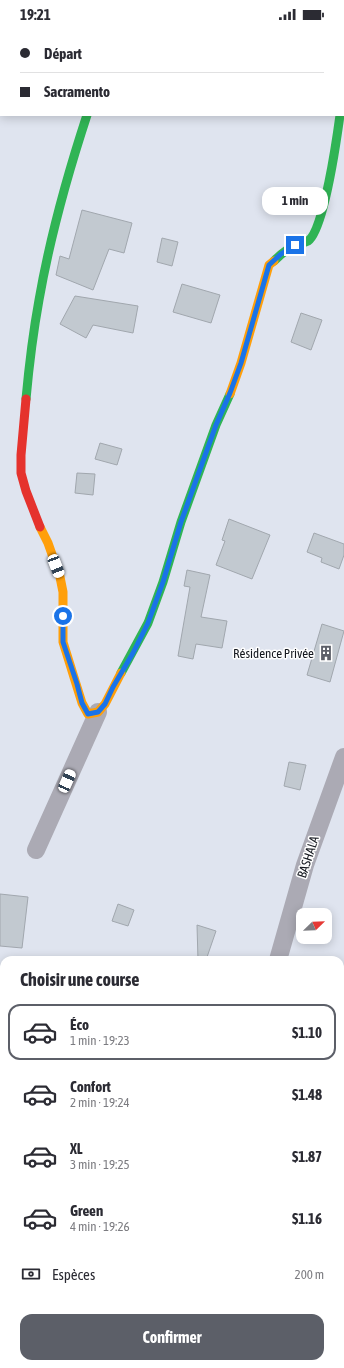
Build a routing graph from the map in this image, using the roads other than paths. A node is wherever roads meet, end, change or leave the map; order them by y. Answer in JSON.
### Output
{"nodes":[{"id":1,"x":87,"y":116,"type":"edge"},
{"id":2,"x":340,"y":116,"type":"edge"},
{"id":3,"x":98,"y":712,"type":"junction"},
{"id":4,"x":344,"y":756,"type":"edge"},
{"id":5,"x":36,"y":850,"type":"dead end"},
{"id":6,"x":279,"y":956,"type":"edge"}],
"edges":[{"from":1,"to":3,"type":"street"},
{"from":2,"to":3,"type":"street"},
{"from":3,"to":5,"type":"street"},
{"from":4,"to":6,"type":"street","name":"BASHALA"}]}
